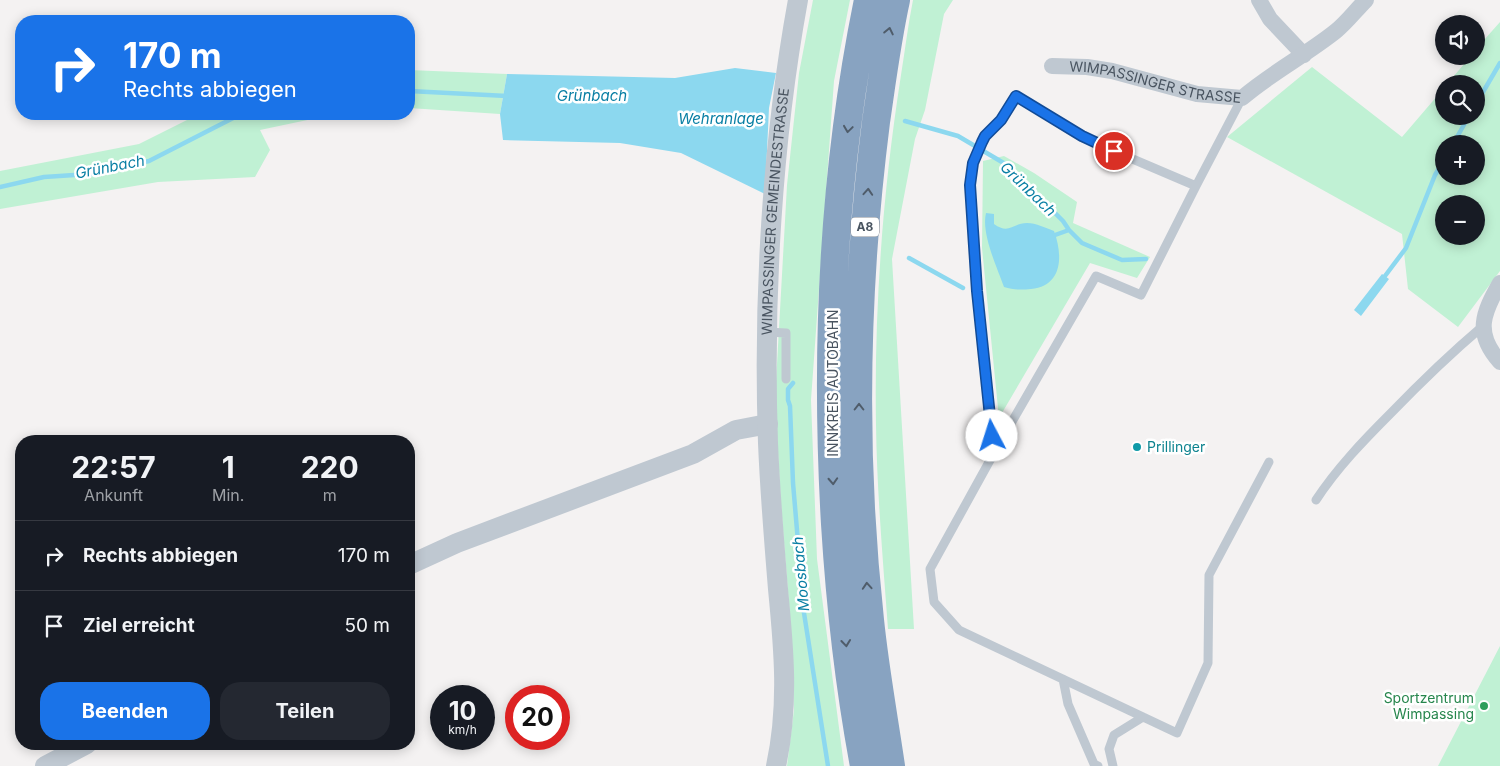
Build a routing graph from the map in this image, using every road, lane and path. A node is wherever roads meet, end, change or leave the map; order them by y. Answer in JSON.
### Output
{"nodes":[{"id":1,"x":798,"y":0,"type":"edge"},
{"id":2,"x":868,"y":0,"type":"edge"},
{"id":3,"x":896,"y":0,"type":"edge"},
{"id":4,"x":1259,"y":0,"type":"edge"},
{"id":5,"x":1366,"y":0,"type":"edge"},
{"id":6,"x":1304,"y":55,"type":"junction"},
{"id":7,"x":1052,"y":66,"type":"dead end"},
{"id":8,"x":1242,"y":98,"type":"junction"},
{"id":9,"x":1196,"y":186,"type":"junction"},
{"id":10,"x":1500,"y":282,"type":"edge"},
{"id":11,"x":1483,"y":326,"type":"junction"},
{"id":12,"x":767,"y":332,"type":"junction"},
{"id":13,"x":1500,"y":362,"type":"edge"},
{"id":14,"x":786,"y":379,"type":"dead end"},
{"id":15,"x":768,"y":424,"type":"junction"},
{"id":16,"x":994,"y":453,"type":"junction"},
{"id":17,"x":1269,"y":462,"type":"dead end"},
{"id":18,"x":1316,"y":500,"type":"dead end"},
{"id":19,"x":415,"y":562,"type":"edge"},
{"id":20,"x":1063,"y":679,"type":"junction"},
{"id":21,"x":1143,"y":717,"type":"junction"},
{"id":22,"x":76,"y":750,"type":"edge"},
{"id":23,"x":861,"y":760,"type":"edge"},
{"id":24,"x":45,"y":766,"type":"edge"},
{"id":25,"x":776,"y":766,"type":"edge"},
{"id":26,"x":891,"y":766,"type":"edge"},
{"id":27,"x":1098,"y":766,"type":"edge"},
{"id":28,"x":1113,"y":766,"type":"edge"}],
"edges":[{"from":1,"to":12,"type":"street","name":"WIMPASSINGER GEMEINDESTRASSE"},
{"from":2,"to":23,"type":"highway","name":"INNKREIS AUTOBAHN","number":"A8","one_way":true},
{"from":26,"to":3,"type":"highway","name":"INNKREIS AUTOBAHN","number":"A8","one_way":true},
{"from":4,"to":6,"type":"street"},
{"from":5,"to":6,"type":"street","name":"WIMPASSINGER STRASSE"},
{"from":6,"to":8,"type":"street","name":"WIMPASSINGER STRASSE"},
{"from":7,"to":8,"type":"street","name":"WIMPASSINGER STRASSE"},
{"from":8,"to":9,"type":"lane"},
{"from":9,"to":16,"type":"lane"},
{"from":9,"to":16,"type":"lane"},
{"from":10,"to":11,"type":"street"},
{"from":11,"to":13,"type":"street"},
{"from":11,"to":18,"type":"lane"},
{"from":12,"to":14,"type":"lane"},
{"from":12,"to":15,"type":"street","name":"WIMPASSINGER GEMEINDESTRASSE"},
{"from":15,"to":19,"type":"street"},
{"from":15,"to":25,"type":"street","name":"WIMPASSINGER GEMEINDESTRASSE"},
{"from":16,"to":20,"type":"lane"},
{"from":17,"to":21,"type":"lane"},
{"from":20,"to":21,"type":"lane"},
{"from":20,"to":27,"type":"lane"},
{"from":21,"to":28,"type":"lane"},
{"from":22,"to":24,"type":"street"}]}
